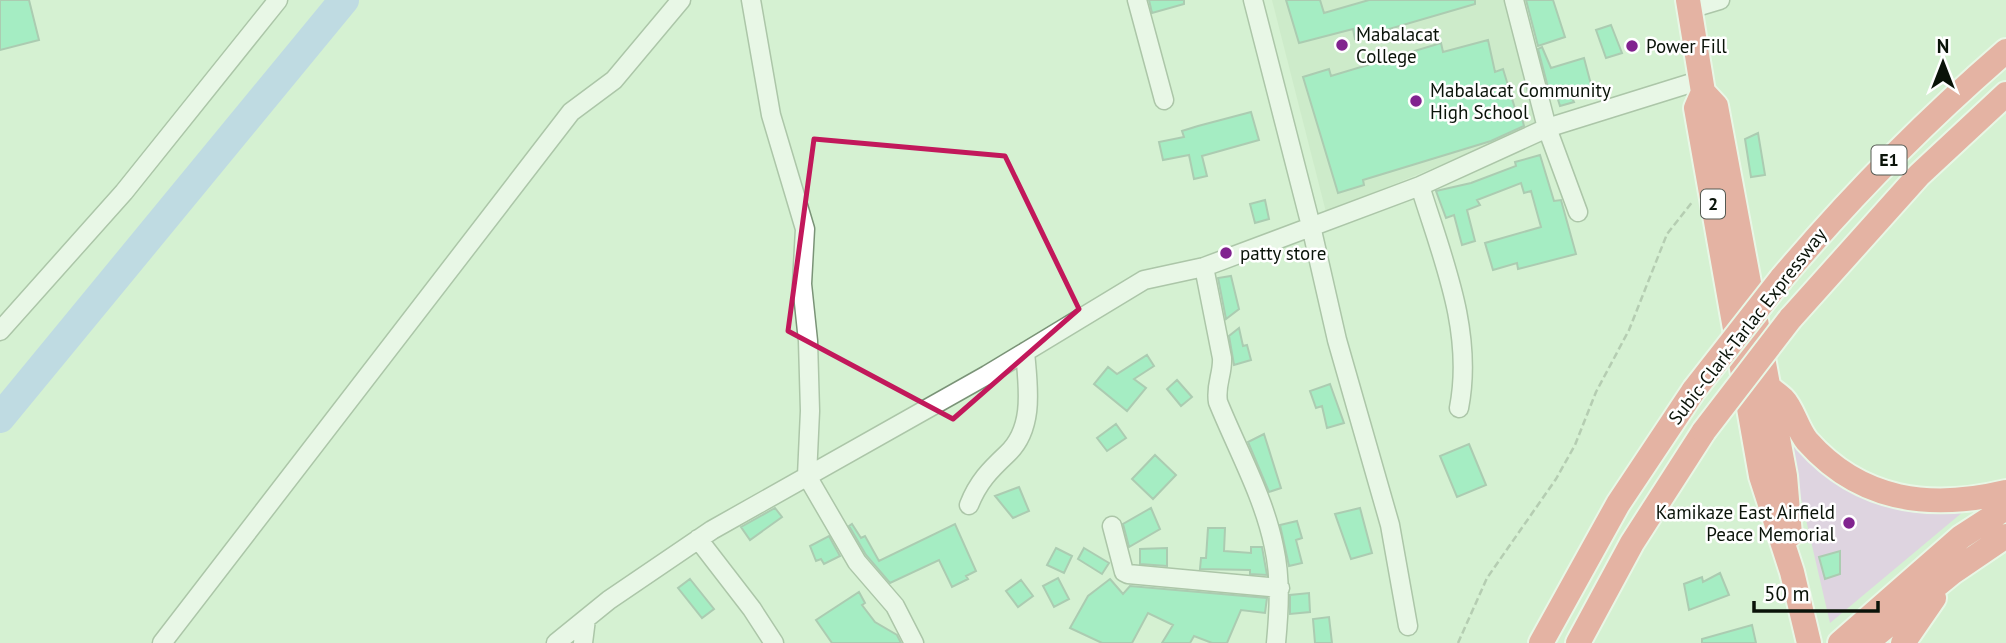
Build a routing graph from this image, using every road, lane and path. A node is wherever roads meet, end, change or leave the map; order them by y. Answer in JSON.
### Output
{"nodes":[{"id":1,"x":278,"y":0,"type":"edge"},
{"id":2,"x":681,"y":0,"type":"edge"},
{"id":3,"x":751,"y":0,"type":"edge"},
{"id":4,"x":1137,"y":0,"type":"edge"},
{"id":5,"x":1253,"y":0,"type":"edge"},
{"id":6,"x":1514,"y":0,"type":"edge"},
{"id":7,"x":1720,"y":0,"type":"edge"},
{"id":8,"x":1689,"y":5,"type":"edge"},
{"id":9,"x":2006,"y":51,"type":"edge"},
{"id":10,"x":1702,"y":86,"type":"junction"},
{"id":11,"x":2006,"y":94,"type":"edge"},
{"id":12,"x":1164,"y":100,"type":"dead end"},
{"id":13,"x":1547,"y":128,"type":"junction"},
{"id":14,"x":1420,"y":186,"type":"junction"},
{"id":15,"x":1711,"y":191,"type":"junction"},
{"id":16,"x":1578,"y":212,"type":"dead end"},
{"id":17,"x":1311,"y":226,"type":"junction"},
{"id":18,"x":1203,"y":267,"type":"junction"},
{"id":19,"x":0,"y":331,"type":"edge"},
{"id":20,"x":1025,"y":352,"type":"junction"},
{"id":21,"x":1766,"y":386,"type":"junction"},
{"id":22,"x":1459,"y":408,"type":"dead end"},
{"id":23,"x":807,"y":476,"type":"junction"},
{"id":24,"x":2006,"y":492,"type":"edge"},
{"id":25,"x":969,"y":505,"type":"dead end"},
{"id":26,"x":2006,"y":508,"type":"edge"},
{"id":27,"x":1112,"y":526,"type":"dead end"},
{"id":28,"x":2006,"y":536,"type":"edge"},
{"id":29,"x":698,"y":539,"type":"junction"},
{"id":30,"x":1793,"y":572,"type":"junction"},
{"id":31,"x":1953,"y":572,"type":"junction"},
{"id":32,"x":1280,"y":588,"type":"junction"},
{"id":33,"x":586,"y":618,"type":"junction"},
{"id":34,"x":1408,"y":626,"type":"dead end"},
{"id":35,"x":162,"y":643,"type":"edge"},
{"id":36,"x":556,"y":643,"type":"edge"},
{"id":37,"x":583,"y":643,"type":"edge"},
{"id":38,"x":774,"y":643,"type":"edge"},
{"id":39,"x":914,"y":643,"type":"edge"},
{"id":40,"x":1276,"y":643,"type":"edge"},
{"id":41,"x":1458,"y":643,"type":"edge"},
{"id":42,"x":1541,"y":643,"type":"edge"},
{"id":43,"x":1578,"y":643,"type":"edge"},
{"id":44,"x":1809,"y":643,"type":"edge"},
{"id":45,"x":1840,"y":643,"type":"edge"},
{"id":46,"x":1866,"y":643,"type":"edge"},
{"id":47,"x":1903,"y":643,"type":"edge"}],
"edges":[{"from":1,"to":19,"type":"street"},
{"from":2,"to":35,"type":"street"},
{"from":3,"to":23,"type":"street"},
{"from":4,"to":12,"type":"street"},
{"from":5,"to":17,"type":"street"},
{"from":6,"to":13,"type":"street"},
{"from":7,"to":8,"type":"street"},
{"from":8,"to":10,"type":"highway","number":"2"},
{"from":9,"to":42,"type":"highway","name":"Subic-Clark-Tarlac Expressway","number":"E1","bridge":true},
{"from":10,"to":13,"type":"street"},
{"from":10,"to":15,"type":"highway","number":"2"},
{"from":10,"to":21,"type":"highway","number":"2"},
{"from":11,"to":43,"type":"highway","name":"Subic-Clark-Tarlac Expressway","number":"E1","bridge":true},
{"from":13,"to":14,"type":"street"},
{"from":13,"to":16,"type":"street"},
{"from":14,"to":17,"type":"street"},
{"from":14,"to":22,"type":"street"},
{"from":15,"to":30,"type":"highway","number":"2"},
{"from":15,"to":41,"type":"path"},
{"from":17,"to":18,"type":"street"},
{"from":17,"to":34,"type":"street"},
{"from":18,"to":20,"type":"street"},
{"from":18,"to":32,"type":"street"},
{"from":20,"to":23,"type":"street"},
{"from":20,"to":25,"type":"street"},
{"from":21,"to":24,"type":"highway"},
{"from":21,"to":30,"type":"highway","number":"2"},
{"from":23,"to":29,"type":"street"},
{"from":23,"to":39,"type":"street"},
{"from":26,"to":45,"type":"highway"},
{"from":27,"to":32,"type":"street"},
{"from":28,"to":31,"type":"highway"},
{"from":29,"to":33,"type":"street"},
{"from":29,"to":38,"type":"street"},
{"from":30,"to":44,"type":"highway","number":"2"},
{"from":31,"to":46,"type":"highway"},
{"from":31,"to":47,"type":"highway"},
{"from":32,"to":40,"type":"street"},
{"from":33,"to":36,"type":"street"},
{"from":33,"to":37,"type":"street"}]}
